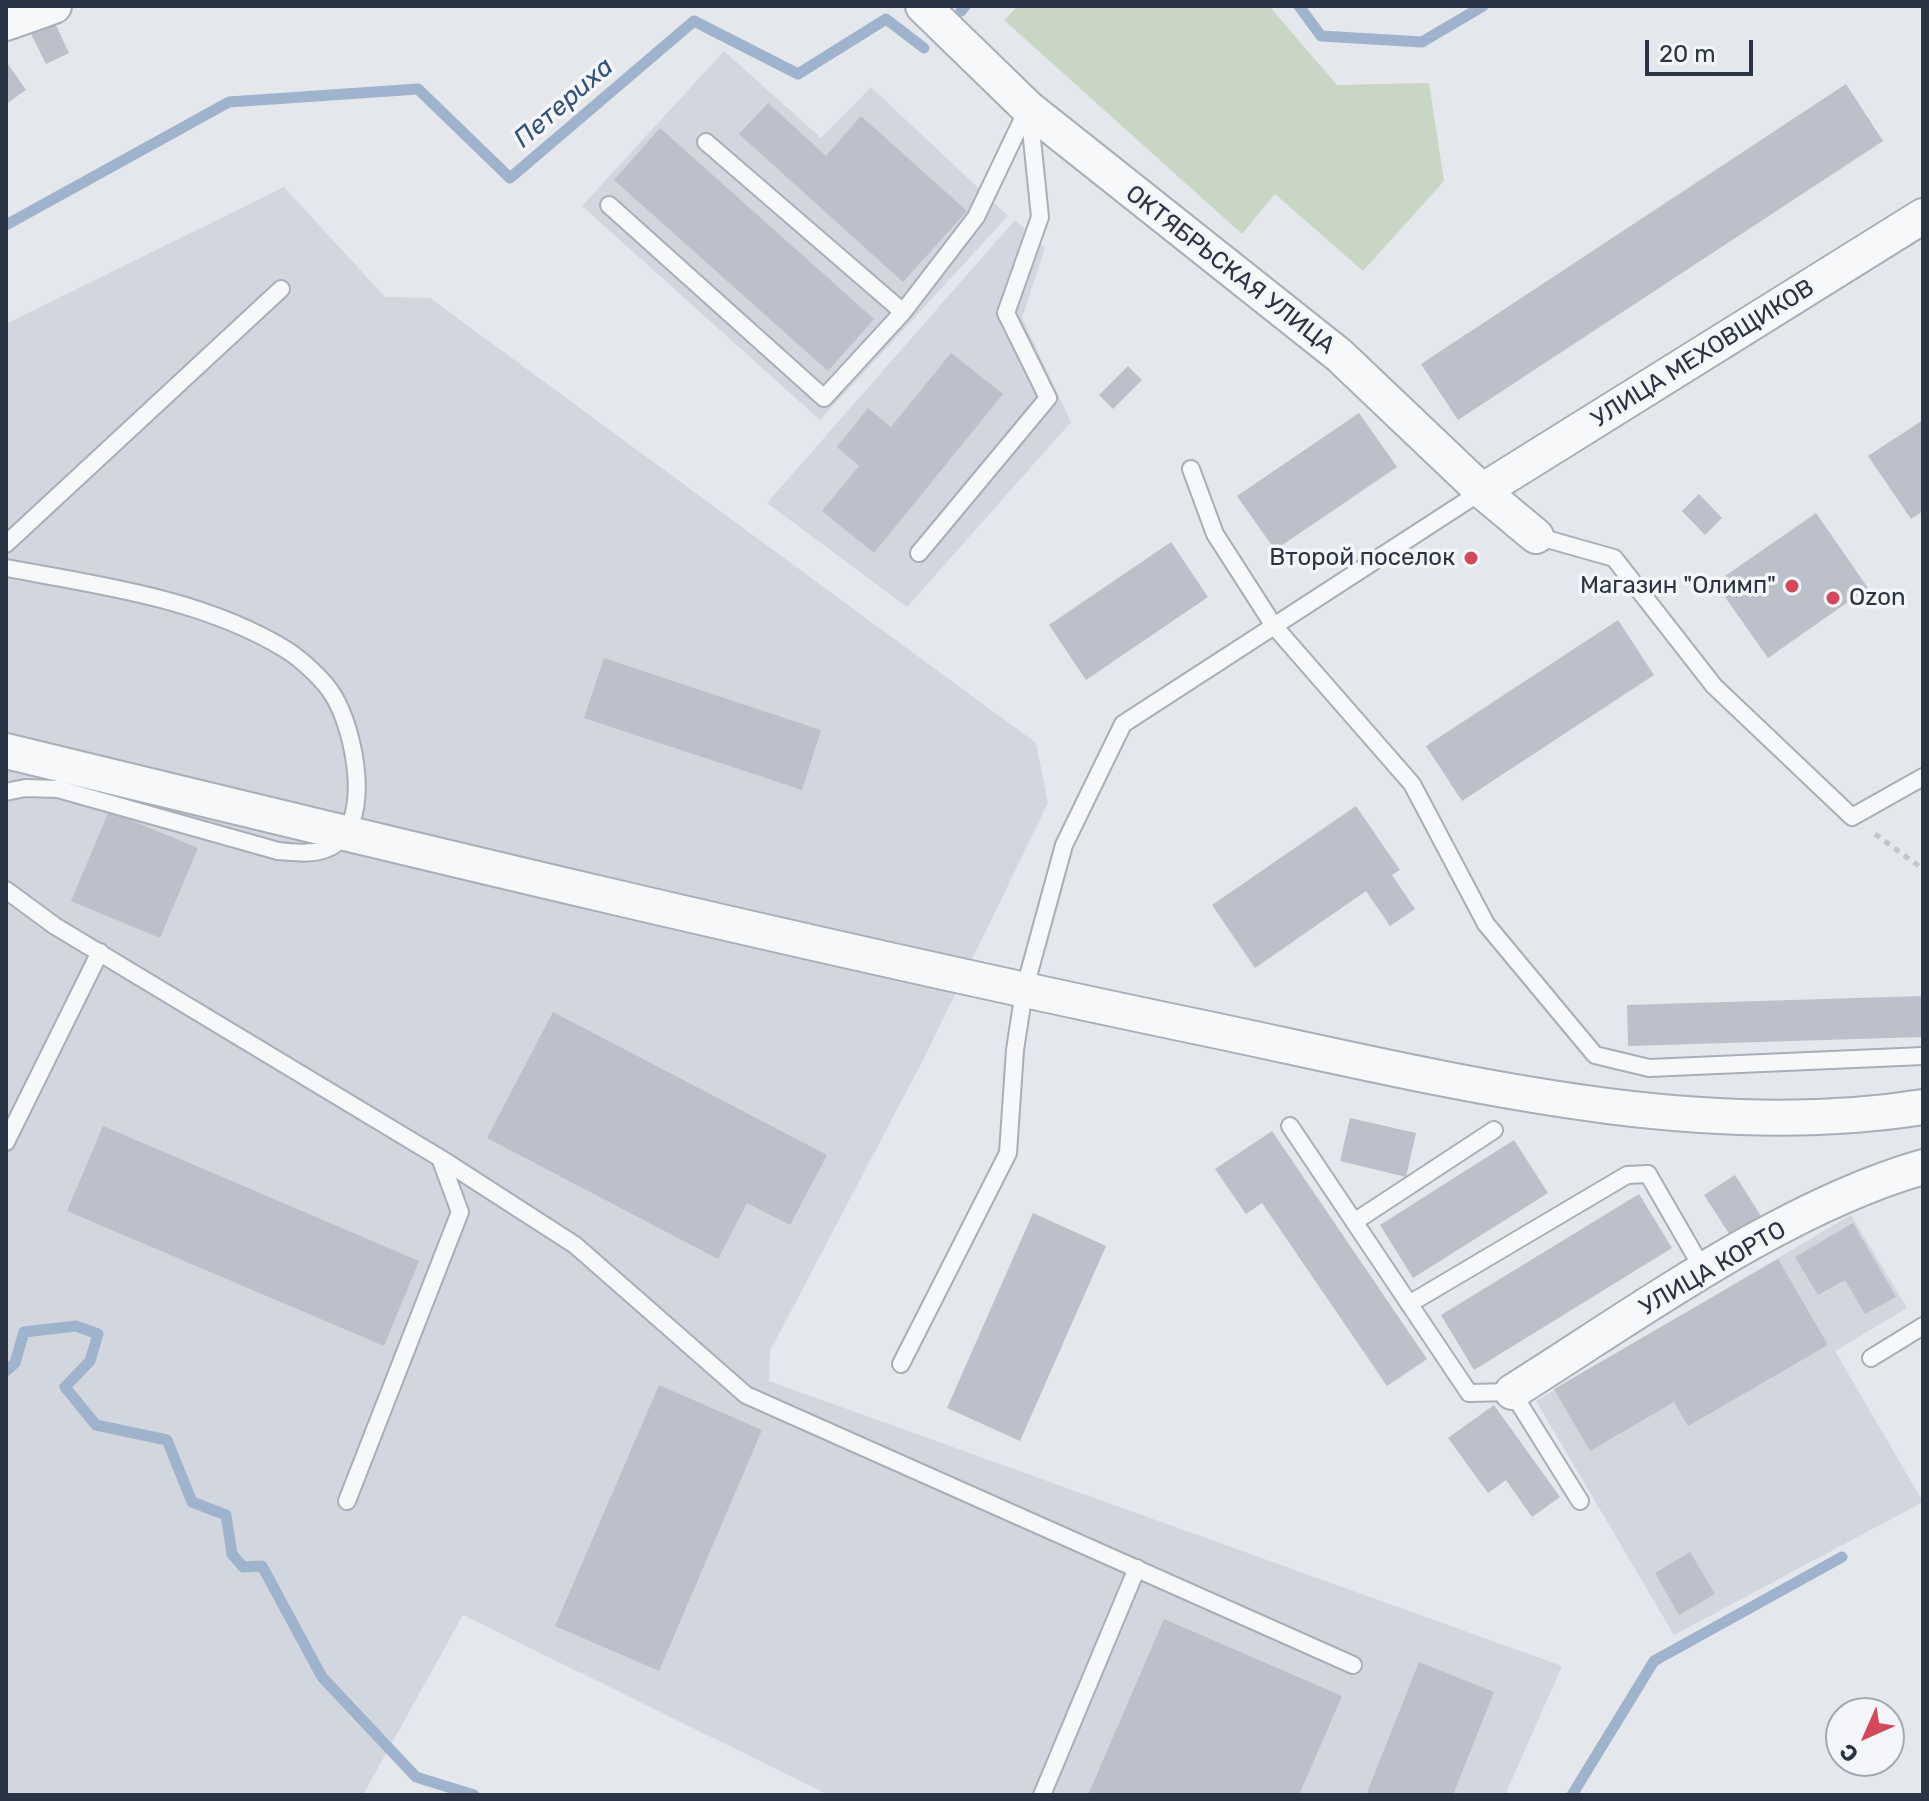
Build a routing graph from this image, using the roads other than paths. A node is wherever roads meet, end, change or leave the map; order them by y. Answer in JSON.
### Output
{"nodes":[{"id":1,"x":54,"y":6,"type":"edge"},
{"id":2,"x":923,"y":6,"type":"edge"},
{"id":3,"x":6,"y":23,"type":"edge"},
{"id":4,"x":1028,"y":108,"type":"junction"},
{"id":5,"x":706,"y":142,"type":"dead end"},
{"id":6,"x":609,"y":205,"type":"dead end"},
{"id":7,"x":1923,"y":216,"type":"edge"},
{"id":8,"x":281,"y":289,"type":"dead end"},
{"id":9,"x":903,"y":312,"type":"junction"},
{"id":10,"x":1191,"y":469,"type":"dead end"},
{"id":11,"x":1482,"y":491,"type":"junction"},
{"id":12,"x":1536,"y":536,"type":"joint"},
{"id":13,"x":6,"y":544,"type":"edge"},
{"id":14,"x":919,"y":553,"type":"dead end"},
{"id":15,"x":6,"y":568,"type":"edge"},
{"id":16,"x":1274,"y":626,"type":"junction"},
{"id":17,"x":6,"y":751,"type":"edge"},
{"id":18,"x":1923,"y":777,"type":"edge"},
{"id":19,"x":6,"y":792,"type":"edge"},
{"id":20,"x":346,"y":834,"type":"junction"},
{"id":21,"x":6,"y":890,"type":"edge"},
{"id":22,"x":100,"y":952,"type":"junction"},
{"id":23,"x":1024,"y":991,"type":"junction"},
{"id":24,"x":1923,"y":1056,"type":"edge"},
{"id":25,"x":1923,"y":1107,"type":"edge"},
{"id":26,"x":1290,"y":1126,"type":"dead end"},
{"id":27,"x":1494,"y":1130,"type":"dead end"},
{"id":28,"x":6,"y":1142,"type":"edge"},
{"id":29,"x":440,"y":1158,"type":"junction"},
{"id":30,"x":1923,"y":1167,"type":"edge"},
{"id":31,"x":1354,"y":1222,"type":"junction"},
{"id":32,"x":1704,"y":1271,"type":"junction"},
{"id":33,"x":1409,"y":1304,"type":"junction"},
{"id":34,"x":1923,"y":1326,"type":"edge"},
{"id":35,"x":1871,"y":1358,"type":"dead end"},
{"id":36,"x":901,"y":1364,"type":"dead end"},
{"id":37,"x":1512,"y":1392,"type":"junction"},
{"id":38,"x":347,"y":1501,"type":"dead end"},
{"id":39,"x":1580,"y":1501,"type":"dead end"},
{"id":40,"x":1137,"y":1568,"type":"junction"},
{"id":41,"x":1353,"y":1665,"type":"dead end"},
{"id":42,"x":1042,"y":1795,"type":"edge"}],
"edges":[{"from":1,"to":3,"type":"street"},
{"from":2,"to":4,"type":"street","name":"ОКТЯБРЬСКАЯ УЛИЦА"},
{"from":4,"to":9,"type":"lane"},
{"from":4,"to":11,"type":"street","name":"ОКТЯБРЬСКАЯ УЛИЦА"},
{"from":4,"to":14,"type":"lane"},
{"from":5,"to":9,"type":"lane"},
{"from":6,"to":9,"type":"lane"},
{"from":7,"to":11,"type":"street","name":"УЛИЦА МЕХОВЩИКОВ"},
{"from":8,"to":13,"type":"lane"},
{"from":10,"to":16,"type":"lane"},
{"from":11,"to":12,"type":"street","name":"ОКТЯБРЬСКАЯ УЛИЦА"},
{"from":11,"to":16,"type":"lane"},
{"from":12,"to":18,"type":"lane"},
{"from":15,"to":20,"type":"lane"},
{"from":16,"to":23,"type":"lane"},
{"from":16,"to":24,"type":"lane"},
{"from":17,"to":20,"type":"street"},
{"from":19,"to":20,"type":"lane"},
{"from":20,"to":23,"type":"street"},
{"from":21,"to":22,"type":"lane"},
{"from":22,"to":28,"type":"lane"},
{"from":22,"to":29,"type":"lane"},
{"from":23,"to":25,"type":"street"},
{"from":23,"to":36,"type":"lane"},
{"from":26,"to":31,"type":"lane"},
{"from":27,"to":31,"type":"lane"},
{"from":29,"to":38,"type":"lane"},
{"from":29,"to":40,"type":"lane"},
{"from":30,"to":32,"type":"street","name":"УЛИЦА КОРТО"},
{"from":31,"to":33,"type":"lane"},
{"from":32,"to":33,"type":"lane"},
{"from":32,"to":37,"type":"street","name":"УЛИЦА КОРТО"},
{"from":33,"to":37,"type":"lane"},
{"from":34,"to":35,"type":"lane"},
{"from":37,"to":39,"type":"lane"},
{"from":40,"to":41,"type":"lane"},
{"from":40,"to":42,"type":"lane"}]}
